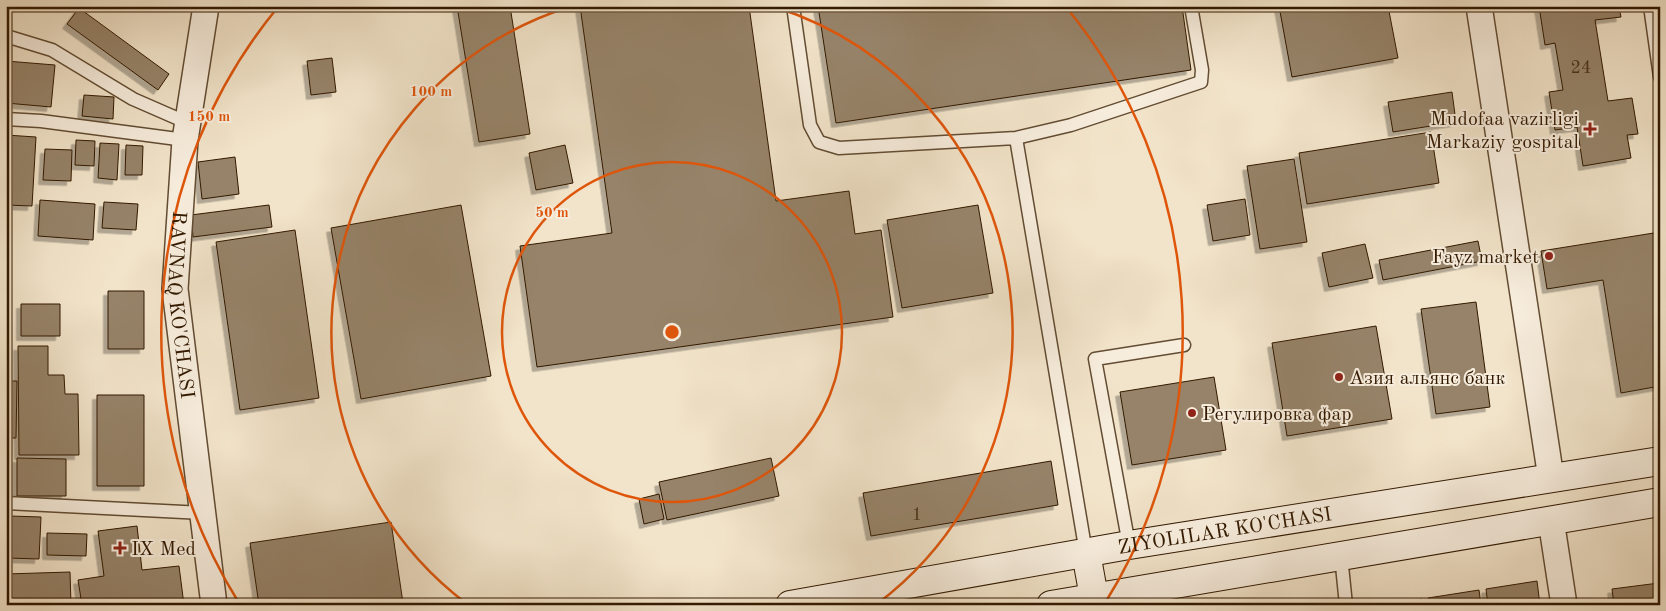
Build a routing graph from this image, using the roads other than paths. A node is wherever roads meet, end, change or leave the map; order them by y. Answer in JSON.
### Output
{"nodes":[{"id":1,"x":206,"y":6,"type":"edge"},
{"id":2,"x":792,"y":6,"type":"edge"},
{"id":3,"x":1191,"y":6,"type":"edge"},
{"id":4,"x":1479,"y":6,"type":"edge"},
{"id":5,"x":1650,"y":6,"type":"edge"},
{"id":6,"x":1656,"y":22,"type":"edge"},
{"id":7,"x":6,"y":36,"type":"edge"},
{"id":8,"x":1660,"y":77,"type":"edge"},
{"id":9,"x":6,"y":119,"type":"edge"},
{"id":10,"x":186,"y":131,"type":"junction"},
{"id":11,"x":1016,"y":138,"type":"junction"},
{"id":12,"x":1184,"y":345,"type":"dead end"},
{"id":13,"x":1660,"y":461,"type":"edge"},
{"id":14,"x":1551,"y":478,"type":"junction"},
{"id":15,"x":1660,"y":502,"type":"edge"},
{"id":16,"x":6,"y":503,"type":"edge"},
{"id":17,"x":203,"y":513,"type":"junction"},
{"id":18,"x":1551,"y":520,"type":"junction"},
{"id":19,"x":1128,"y":546,"type":"junction"},
{"id":20,"x":1086,"y":553,"type":"junction"},
{"id":21,"x":1341,"y":556,"type":"junction"},
{"id":22,"x":1094,"y":597,"type":"junction"},
{"id":23,"x":214,"y":605,"type":"edge"},
{"id":24,"x":790,"y":605,"type":"edge"},
{"id":25,"x":1052,"y":605,"type":"edge"},
{"id":26,"x":1346,"y":605,"type":"edge"},
{"id":27,"x":1564,"y":605,"type":"edge"}],
"edges":[{"from":1,"to":10,"type":"street","name":"RAVNAQ KO'CHASI"},
{"from":2,"to":11,"type":"lane"},
{"from":3,"to":11,"type":"lane"},
{"from":4,"to":14,"type":"street"},
{"from":5,"to":6,"type":"lane"},
{"from":6,"to":8,"type":"lane"},
{"from":7,"to":10,"type":"lane"},
{"from":9,"to":10,"type":"lane"},
{"from":10,"to":17,"type":"street","name":"RAVNAQ KO'CHASI"},
{"from":11,"to":20,"type":"lane"},
{"from":12,"to":19,"type":"lane"},
{"from":13,"to":14,"type":"main road","name":"ZIYOLILAR KO'CHASI"},
{"from":14,"to":19,"type":"main road","name":"ZIYOLILAR KO'CHASI"},
{"from":15,"to":18,"type":"main road"},
{"from":16,"to":17,"type":"lane"},
{"from":17,"to":23,"type":"street","name":"RAVNAQ KO'CHASI"},
{"from":18,"to":21,"type":"main road"},
{"from":18,"to":27,"type":"street"},
{"from":19,"to":20,"type":"main road","name":"ZIYOLILAR KO'CHASI"},
{"from":20,"to":22,"type":"main road"},
{"from":20,"to":24,"type":"main road","name":"ZIYOLILAR KO'CHASI"},
{"from":21,"to":22,"type":"main road"},
{"from":21,"to":26,"type":"lane"},
{"from":22,"to":25,"type":"main road"}]}
